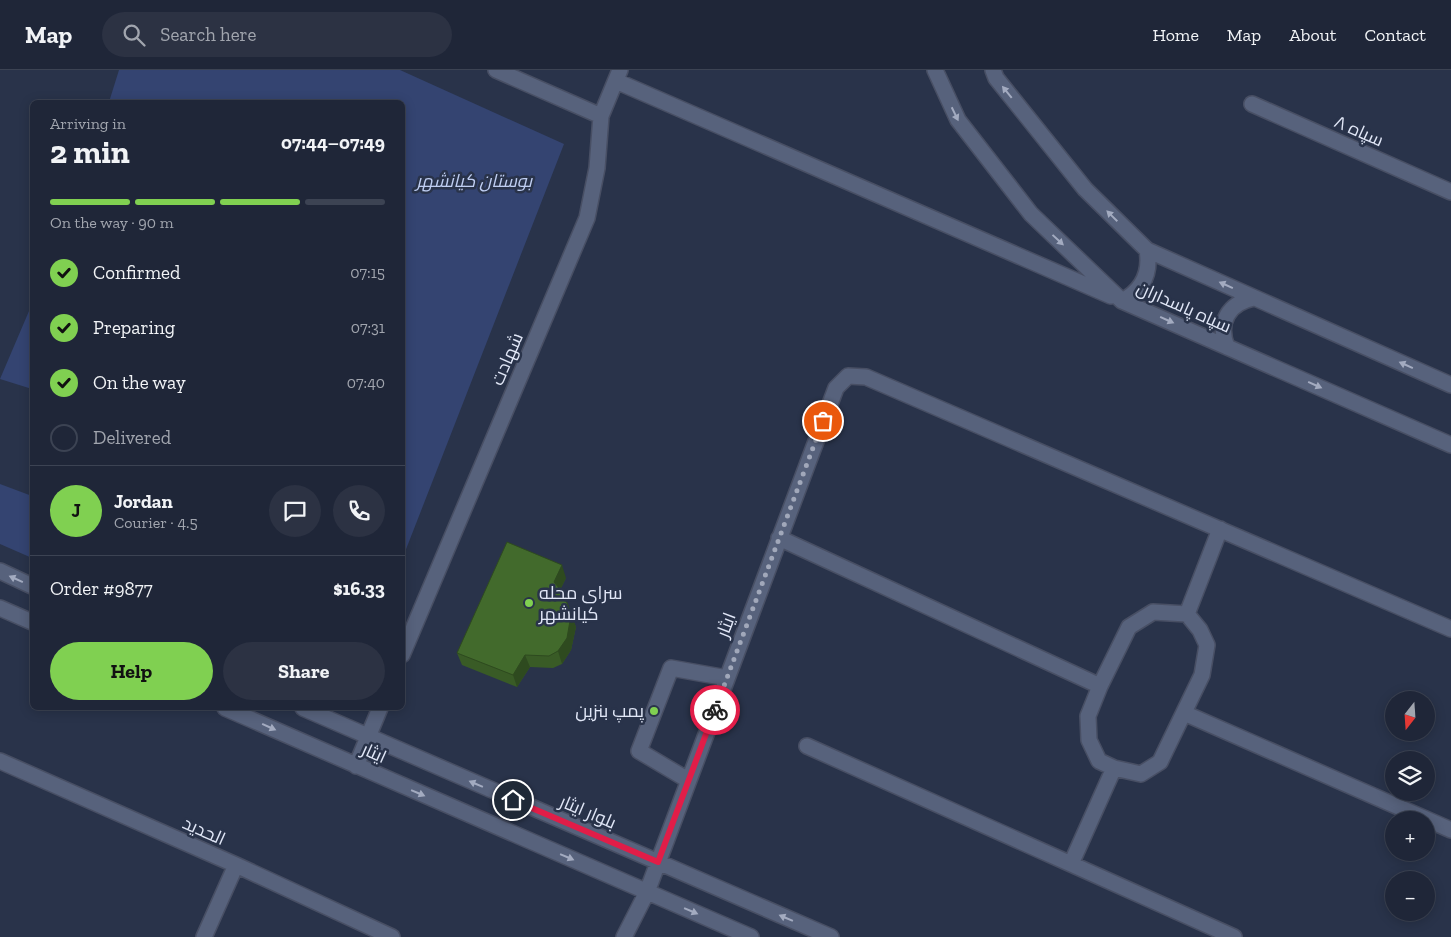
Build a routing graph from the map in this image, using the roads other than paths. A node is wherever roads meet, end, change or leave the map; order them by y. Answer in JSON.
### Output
{"nodes":[{"id":1,"x":496,"y":70,"type":"edge"},
{"id":2,"x":935,"y":70,"type":"edge"},
{"id":3,"x":992,"y":70,"type":"edge"},
{"id":4,"x":618,"y":75,"type":"edge"},
{"id":5,"x":1252,"y":104,"type":"dead end"},
{"id":6,"x":600,"y":116,"type":"junction"},
{"id":7,"x":1451,"y":192,"type":"edge"},
{"id":8,"x":1146,"y":250,"type":"junction"},
{"id":9,"x":1254,"y":298,"type":"junction"},
{"id":10,"x":1122,"y":301,"type":"junction"},
{"id":11,"x":1227,"y":347,"type":"junction"},
{"id":12,"x":1451,"y":385,"type":"edge"},
{"id":13,"x":1451,"y":445,"type":"edge"},
{"id":14,"x":1220,"y":529,"type":"junction"},
{"id":15,"x":779,"y":538,"type":"junction"},
{"id":16,"x":0,"y":571,"type":"edge"},
{"id":17,"x":30,"y":585,"type":"edge"},
{"id":18,"x":0,"y":608,"type":"edge"},
{"id":19,"x":1186,"y":614,"type":"junction"},
{"id":20,"x":30,"y":621,"type":"edge"},
{"id":21,"x":1451,"y":629,"type":"edge"},
{"id":22,"x":405,"y":648,"type":"edge"},
{"id":23,"x":727,"y":678,"type":"junction"},
{"id":24,"x":1100,"y":686,"type":"junction"},
{"id":25,"x":230,"y":710,"type":"edge"},
{"id":26,"x":307,"y":710,"type":"edge"},
{"id":27,"x":379,"y":710,"type":"edge"},
{"id":28,"x":1184,"y":713,"type":"junction"},
{"id":29,"x":368,"y":737,"type":"junction"},
{"id":30,"x":808,"y":746,"type":"dead end"},
{"id":31,"x":0,"y":761,"type":"edge"},
{"id":32,"x":356,"y":766,"type":"junction"},
{"id":33,"x":1114,"y":768,"type":"junction"},
{"id":34,"x":688,"y":780,"type":"junction"},
{"id":35,"x":1451,"y":830,"type":"edge"},
{"id":36,"x":658,"y":862,"type":"junction"},
{"id":37,"x":1071,"y":864,"type":"junction"},
{"id":38,"x":236,"y":865,"type":"junction"},
{"id":39,"x":647,"y":892,"type":"junction"},
{"id":40,"x":204,"y":937,"type":"edge"},
{"id":41,"x":392,"y":937,"type":"edge"},
{"id":42,"x":624,"y":937,"type":"edge"},
{"id":43,"x":751,"y":937,"type":"edge"},
{"id":44,"x":831,"y":937,"type":"edge"},
{"id":45,"x":1234,"y":937,"type":"edge"}],
"edges":[{"from":1,"to":6,"type":"street"},
{"from":2,"to":10,"type":"street","name":"سپاه پاسداران","one_way":true},
{"from":8,"to":3,"type":"street","name":"سپاه پاسداران","one_way":true},
{"from":4,"to":6,"type":"street","name":"شهادت"},
{"from":4,"to":10,"type":"street"},
{"from":5,"to":7,"type":"street","name":"سپاه ۸"},
{"from":6,"to":22,"type":"street","name":"شهادت"},
{"from":9,"to":8,"type":"street","name":"سپاه پاسداران","one_way":true},
{"from":8,"to":10,"type":"street"},
{"from":9,"to":11,"type":"street"},
{"from":12,"to":9,"type":"street","name":"سپاه پاسداران","one_way":true},
{"from":10,"to":11,"type":"street","name":"سپاه پاسداران","one_way":true},
{"from":11,"to":13,"type":"street","name":"سپاه پاسداران","one_way":true},
{"from":14,"to":15,"type":"street","name":"ایثار"},
{"from":14,"to":19,"type":"street"},
{"from":14,"to":21,"type":"street"},
{"from":15,"to":23,"type":"street","name":"ایثار"},
{"from":15,"to":24,"type":"street"},
{"from":17,"to":16,"type":"street","one_way":true},
{"from":18,"to":20,"type":"street"},
{"from":19,"to":24,"type":"street"},
{"from":19,"to":28,"type":"street"},
{"from":23,"to":34,"type":"street","name":"ایثار"},
{"from":23,"to":34,"type":"street"},
{"from":24,"to":33,"type":"street"},
{"from":25,"to":32,"type":"street","name":"ایثار","one_way":true},
{"from":26,"to":29,"type":"street","name":"بلوار ایثار"},
{"from":27,"to":29,"type":"street"},
{"from":28,"to":33,"type":"street"},
{"from":28,"to":35,"type":"street"},
{"from":29,"to":32,"type":"street"},
{"from":36,"to":29,"type":"street","name":"بلوار ایثار","one_way":true},
{"from":30,"to":37,"type":"street"},
{"from":31,"to":38,"type":"street","name":"الحدید"},
{"from":32,"to":39,"type":"street","name":"ایثار","one_way":true},
{"from":33,"to":37,"type":"street"},
{"from":34,"to":36,"type":"street","name":"ایثار"},
{"from":36,"to":39,"type":"street","name":"ایثار"},
{"from":44,"to":36,"type":"street","name":"بلوار ایثار","one_way":true},
{"from":37,"to":45,"type":"street"},
{"from":38,"to":40,"type":"street"},
{"from":38,"to":41,"type":"street","name":"الحدید"},
{"from":39,"to":42,"type":"street"},
{"from":39,"to":43,"type":"street","name":"ایثار","one_way":true}]}
